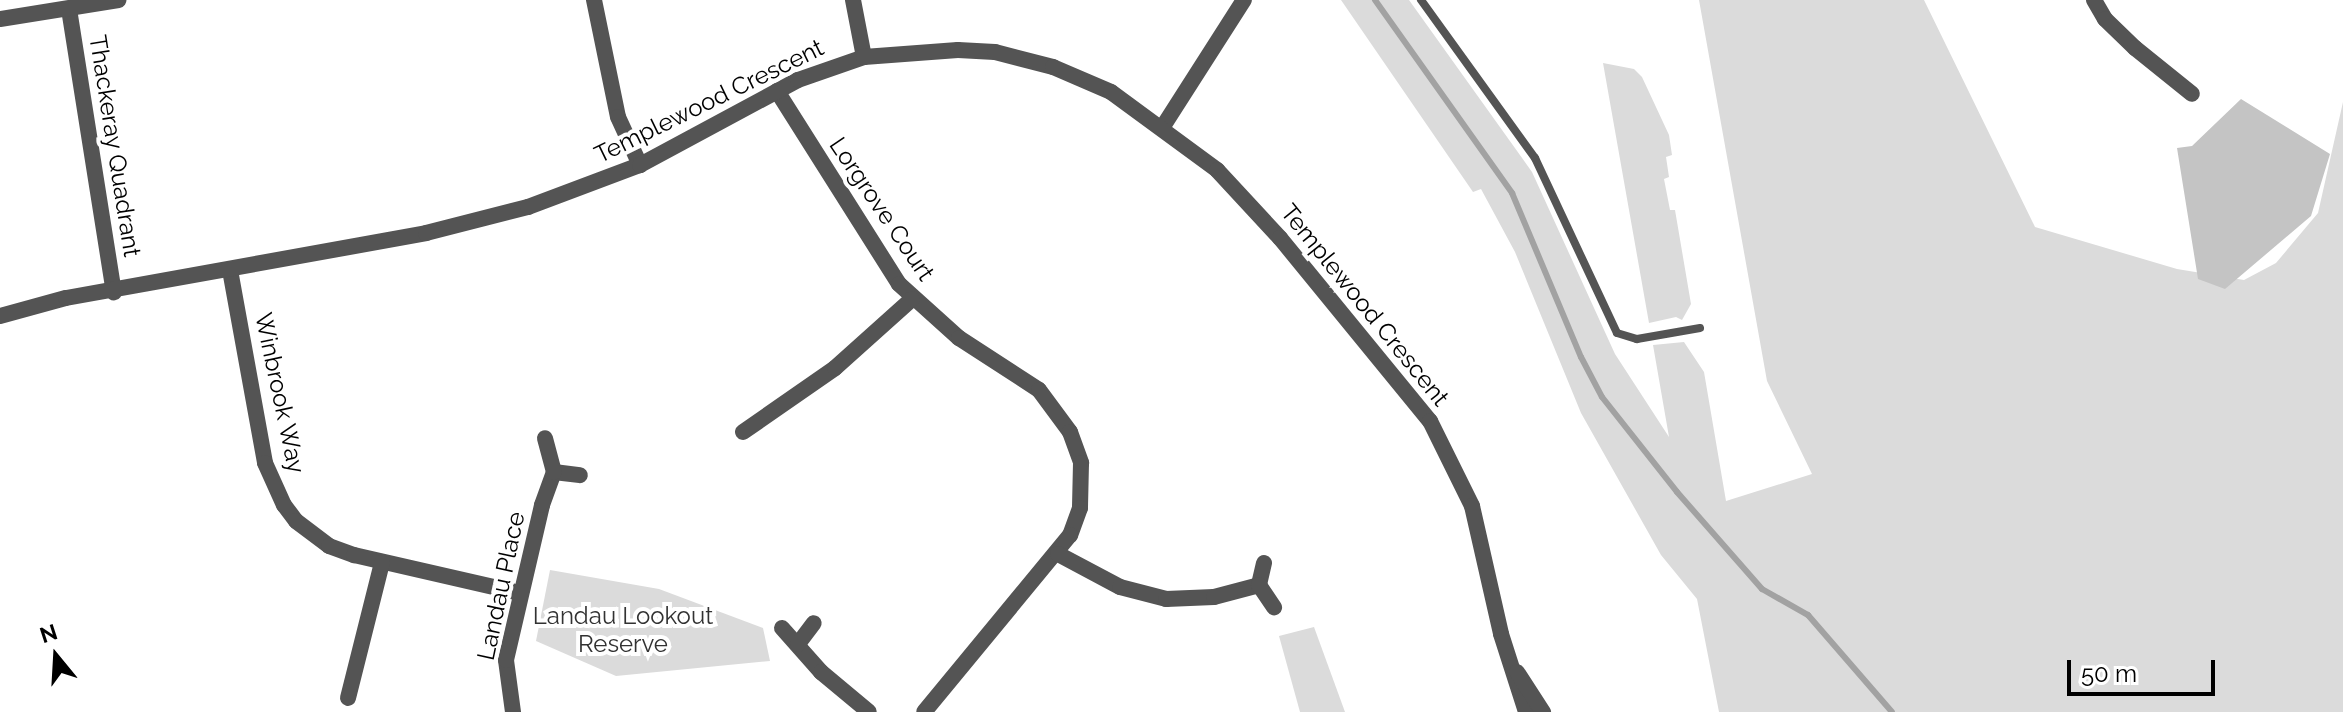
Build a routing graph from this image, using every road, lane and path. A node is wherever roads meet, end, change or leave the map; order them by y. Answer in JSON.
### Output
{"nodes":[{"id":1,"x":118,"y":0,"type":"edge"},
{"id":2,"x":594,"y":0,"type":"edge"},
{"id":3,"x":853,"y":0,"type":"edge"},
{"id":4,"x":1244,"y":0,"type":"edge"},
{"id":5,"x":1421,"y":0,"type":"edge"},
{"id":6,"x":2094,"y":0,"type":"edge"},
{"id":7,"x":69,"y":9,"type":"junction"},
{"id":8,"x":0,"y":19,"type":"edge"},
{"id":9,"x":864,"y":57,"type":"junction"},
{"id":10,"x":777,"y":91,"type":"junction"},
{"id":11,"x":2192,"y":94,"type":"dead end"},
{"id":12,"x":1162,"y":128,"type":"junction"},
{"id":13,"x":640,"y":165,"type":"junction"},
{"id":14,"x":230,"y":270,"type":"junction"},
{"id":15,"x":114,"y":292,"type":"junction"},
{"id":16,"x":912,"y":299,"type":"junction"},
{"id":17,"x":0,"y":316,"type":"edge"},
{"id":18,"x":1700,"y":328,"type":"dead end"},
{"id":19,"x":743,"y":432,"type":"dead end"},
{"id":20,"x":545,"y":438,"type":"dead end"},
{"id":21,"x":554,"y":472,"type":"junction"},
{"id":22,"x":580,"y":475,"type":"dead end"},
{"id":23,"x":1058,"y":554,"type":"junction"},
{"id":24,"x":382,"y":563,"type":"junction"},
{"id":25,"x":1264,"y":563,"type":"dead end"},
{"id":26,"x":1259,"y":585,"type":"junction"},
{"id":27,"x":520,"y":593,"type":"junction"},
{"id":28,"x":1274,"y":607,"type":"dead end"},
{"id":29,"x":814,"y":623,"type":"dead end"},
{"id":30,"x":782,"y":628,"type":"dead end"},
{"id":31,"x":798,"y":644,"type":"junction"},
{"id":32,"x":1511,"y":665,"type":"junction"},
{"id":33,"x":348,"y":698,"type":"dead end"},
{"id":34,"x":513,"y":712,"type":"edge"},
{"id":35,"x":869,"y":712,"type":"edge"},
{"id":36,"x":924,"y":712,"type":"edge"},
{"id":37,"x":1526,"y":712,"type":"edge"},
{"id":38,"x":1543,"y":712,"type":"edge"}],
"edges":[{"from":1,"to":7,"type":"street","name":"Thackeray Quadrant"},
{"from":2,"to":13,"type":"street"},
{"from":3,"to":9,"type":"street"},
{"from":4,"to":12,"type":"street"},
{"from":5,"to":18,"type":"lane"},
{"from":6,"to":11,"type":"street"},
{"from":7,"to":8,"type":"street","name":"Thackeray Quadrant"},
{"from":7,"to":15,"type":"street","name":"Thackeray Quadrant"},
{"from":9,"to":10,"type":"street","name":"Templewood Crescent"},
{"from":9,"to":12,"type":"street","name":"Templewood Crescent"},
{"from":10,"to":13,"type":"street","name":"Templewood Crescent"},
{"from":10,"to":16,"type":"street","name":"Lorgrove Court"},
{"from":12,"to":32,"type":"street","name":"Templewood Crescent"},
{"from":13,"to":14,"type":"street","name":"Templewood Crescent"},
{"from":14,"to":15,"type":"street","name":"Templewood Crescent"},
{"from":14,"to":24,"type":"street","name":"Winbrook Way"},
{"from":15,"to":17,"type":"street","name":"Templewood Crescent"},
{"from":16,"to":19,"type":"street"},
{"from":16,"to":23,"type":"street","name":"Lorgrove Court"},
{"from":20,"to":21,"type":"street"},
{"from":21,"to":22,"type":"street"},
{"from":21,"to":27,"type":"street","name":"Landau Place"},
{"from":23,"to":26,"type":"street"},
{"from":23,"to":36,"type":"street","name":"Lorgrove Court"},
{"from":24,"to":27,"type":"street","name":"Winbrook Way"},
{"from":24,"to":33,"type":"street"},
{"from":25,"to":26,"type":"street"},
{"from":26,"to":28,"type":"street"},
{"from":27,"to":34,"type":"street","name":"Landau Place"},
{"from":29,"to":31,"type":"street"},
{"from":30,"to":31,"type":"street"},
{"from":31,"to":35,"type":"street"},
{"from":32,"to":37,"type":"street","name":"Templewood Crescent"},
{"from":32,"to":38,"type":"street","name":"Templewood Crescent"}]}
